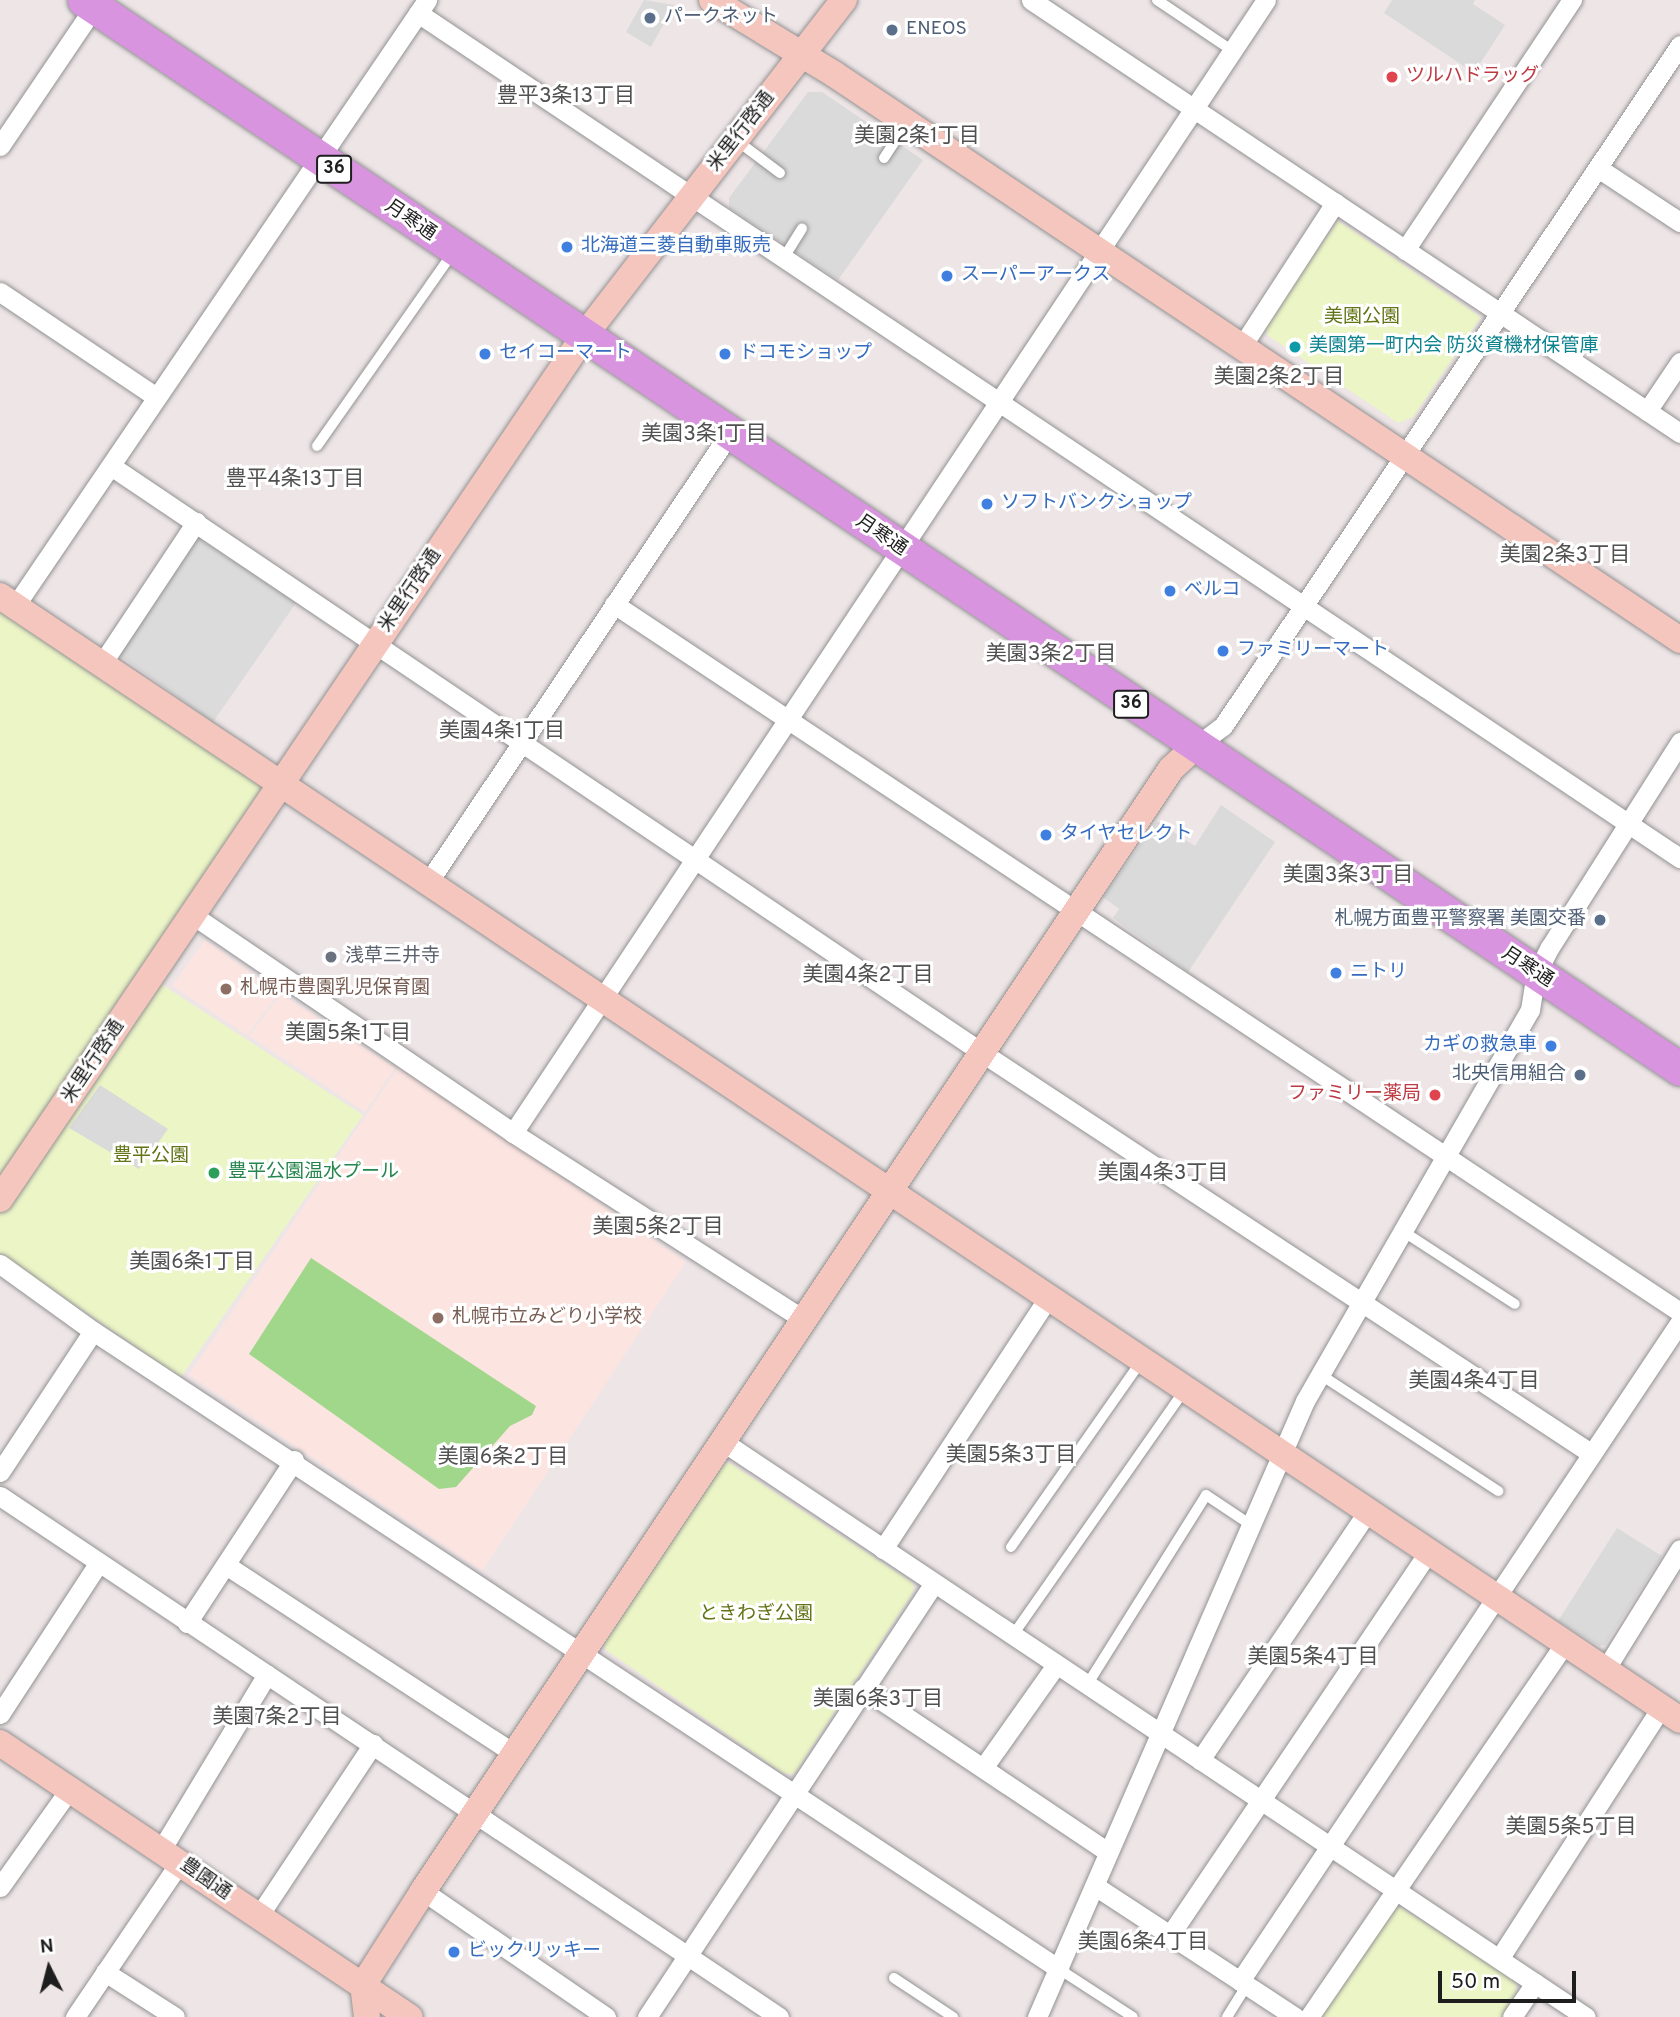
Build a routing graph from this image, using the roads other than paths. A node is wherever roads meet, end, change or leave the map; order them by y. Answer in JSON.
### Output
{"nodes":[{"id":1,"x":712,"y":0,"type":"edge"},
{"id":2,"x":844,"y":0,"type":"edge"},
{"id":3,"x":1031,"y":0,"type":"edge"},
{"id":4,"x":1157,"y":0,"type":"edge"},
{"id":5,"x":1266,"y":0,"type":"edge"},
{"id":6,"x":1572,"y":0,"type":"edge"},
{"id":7,"x":89,"y":3,"type":"edge"},
{"id":8,"x":423,"y":7,"type":"edge"},
{"id":9,"x":1680,"y":45,"type":"edge"},
{"id":10,"x":1233,"y":51,"type":"junction"},
{"id":11,"x":800,"y":57,"type":"junction"},
{"id":12,"x":1194,"y":107,"type":"junction"},
{"id":13,"x":907,"y":123,"type":"junction"},
{"id":14,"x":736,"y":140,"type":"junction"},
{"id":15,"x":0,"y":146,"type":"edge"},
{"id":16,"x":884,"y":158,"type":"dead end"},
{"id":17,"x":320,"y":159,"type":"junction"},
{"id":18,"x":1598,"y":168,"type":"junction"},
{"id":19,"x":780,"y":173,"type":"dead end"},
{"id":20,"x":691,"y":199,"type":"junction"},
{"id":21,"x":1335,"y":203,"type":"junction"},
{"id":22,"x":1680,"y":222,"type":"edge"},
{"id":23,"x":802,"y":228,"type":"dead end"},
{"id":24,"x":1405,"y":250,"type":"junction"},
{"id":25,"x":455,"y":251,"type":"junction"},
{"id":26,"x":1098,"y":251,"type":"junction"},
{"id":27,"x":783,"y":260,"type":"junction"},
{"id":28,"x":0,"y":292,"type":"edge"},
{"id":29,"x":1500,"y":314,"type":"junction"},
{"id":30,"x":584,"y":336,"type":"junction"},
{"id":31,"x":1242,"y":346,"type":"junction"},
{"id":32,"x":1680,"y":362,"type":"edge"},
{"id":33,"x":156,"y":397,"type":"junction"},
{"id":34,"x":998,"y":403,"type":"junction"},
{"id":35,"x":1647,"y":411,"type":"junction"},
{"id":36,"x":729,"y":433,"type":"junction"},
{"id":37,"x":1680,"y":433,"type":"edge"},
{"id":38,"x":317,"y":446,"type":"dead end"},
{"id":39,"x":1406,"y":456,"type":"junction"},
{"id":40,"x":111,"y":466,"type":"junction"},
{"id":41,"x":196,"y":522,"type":"junction"},
{"id":42,"x":900,"y":549,"type":"junction"},
{"id":43,"x":8,"y":601,"type":"edge"},
{"id":44,"x":614,"y":604,"type":"junction"},
{"id":45,"x":1304,"y":607,"type":"junction"},
{"id":46,"x":1680,"y":640,"type":"edge"},
{"id":47,"x":376,"y":643,"type":"junction"},
{"id":48,"x":102,"y":665,"type":"junction"},
{"id":49,"x":788,"y":716,"type":"junction"},
{"id":50,"x":521,"y":741,"type":"junction"},
{"id":51,"x":1680,"y":742,"type":"edge"},
{"id":52,"x":1195,"y":747,"type":"junction"},
{"id":53,"x":279,"y":786,"type":"junction"},
{"id":54,"x":1628,"y":824,"type":"junction"},
{"id":55,"x":696,"y":856,"type":"junction"},
{"id":56,"x":1680,"y":858,"type":"edge"},
{"id":57,"x":427,"y":884,"type":"junction"},
{"id":58,"x":1076,"y":910,"type":"junction"},
{"id":59,"x":194,"y":916,"type":"junction"},
{"id":60,"x":1536,"y":974,"type":"junction"},
{"id":61,"x":601,"y":1000,"type":"junction"},
{"id":62,"x":981,"y":1052,"type":"junction"},
{"id":63,"x":1680,"y":1069,"type":"edge"},
{"id":64,"x":513,"y":1133,"type":"junction"},
{"id":65,"x":1446,"y":1159,"type":"junction"},
{"id":66,"x":888,"y":1193,"type":"junction"},
{"id":67,"x":0,"y":1199,"type":"edge"},
{"id":68,"x":1404,"y":1232,"type":"junction"},
{"id":69,"x":0,"y":1264,"type":"edge"},
{"id":70,"x":1048,"y":1298,"type":"junction"},
{"id":71,"x":1363,"y":1303,"type":"junction"},
{"id":72,"x":1515,"y":1304,"type":"dead end"},
{"id":73,"x":1680,"y":1312,"type":"edge"},
{"id":74,"x":804,"y":1320,"type":"junction"},
{"id":75,"x":1680,"y":1322,"type":"edge"},
{"id":76,"x":93,"y":1331,"type":"junction"},
{"id":77,"x":1141,"y":1360,"type":"junction"},
{"id":78,"x":1321,"y":1375,"type":"junction"},
{"id":79,"x":1185,"y":1390,"type":"junction"},
{"id":80,"x":722,"y":1441,"type":"junction"},
{"id":81,"x":1592,"y":1454,"type":"junction"},
{"id":82,"x":1281,"y":1455,"type":"junction"},
{"id":83,"x":294,"y":1460,"type":"junction"},
{"id":84,"x":0,"y":1472,"type":"edge"},
{"id":85,"x":1498,"y":1491,"type":"dead end"},
{"id":86,"x":0,"y":1496,"type":"edge"},
{"id":87,"x":1368,"y":1511,"type":"junction"},
{"id":88,"x":1251,"y":1525,"type":"junction"},
{"id":89,"x":1011,"y":1547,"type":"dead end"},
{"id":90,"x":883,"y":1549,"type":"junction"},
{"id":91,"x":1680,"y":1549,"type":"edge"},
{"id":92,"x":1428,"y":1552,"type":"junction"},
{"id":93,"x":99,"y":1562,"type":"junction"},
{"id":94,"x":226,"y":1565,"type":"junction"},
{"id":95,"x":1674,"y":1573,"type":"edge"},
{"id":96,"x":934,"y":1583,"type":"junction"},
{"id":97,"x":1495,"y":1597,"type":"junction"},
{"id":98,"x":187,"y":1623,"type":"junction"},
{"id":99,"x":1013,"y":1635,"type":"junction"},
{"id":100,"x":1565,"y":1643,"type":"junction"},
{"id":101,"x":583,"y":1654,"type":"junction"},
{"id":102,"x":1056,"y":1664,"type":"junction"},
{"id":103,"x":1605,"y":1670,"type":"junction"},
{"id":104,"x":267,"y":1674,"type":"junction"},
{"id":105,"x":1087,"y":1685,"type":"junction"},
{"id":106,"x":863,"y":1688,"type":"junction"},
{"id":107,"x":0,"y":1714,"type":"edge"},
{"id":108,"x":1670,"y":1714,"type":"edge"},
{"id":109,"x":1160,"y":1734,"type":"junction"},
{"id":110,"x":0,"y":1743,"type":"edge"},
{"id":111,"x":373,"y":1744,"type":"junction"},
{"id":112,"x":516,"y":1755,"type":"junction"},
{"id":113,"x":1200,"y":1760,"type":"junction"},
{"id":114,"x":982,"y":1768,"type":"junction"},
{"id":115,"x":69,"y":1790,"type":"junction"},
{"id":116,"x":794,"y":1794,"type":"junction"},
{"id":117,"x":1260,"y":1800,"type":"junction"},
{"id":118,"x":475,"y":1815,"type":"junction"},
{"id":119,"x":1330,"y":1846,"type":"junction"},
{"id":120,"x":1108,"y":1852,"type":"junction"},
{"id":121,"x":170,"y":1856,"type":"junction"},
{"id":122,"x":1095,"y":1886,"type":"junction"},
{"id":123,"x":0,"y":1887,"type":"edge"},
{"id":124,"x":1395,"y":1890,"type":"junction"},
{"id":125,"x":423,"y":1891,"type":"junction"},
{"id":126,"x":258,"y":1917,"type":"junction"},
{"id":127,"x":1170,"y":1935,"type":"junction"},
{"id":128,"x":687,"y":1956,"type":"junction"},
{"id":129,"x":1499,"y":1959,"type":"junction"},
{"id":130,"x":1059,"y":1969,"type":"junction"},
{"id":131,"x":105,"y":1972,"type":"junction"},
{"id":132,"x":894,"y":1978,"type":"dead end"},
{"id":133,"x":1244,"y":1983,"type":"junction"},
{"id":134,"x":1535,"y":1983,"type":"junction"},
{"id":135,"x":363,"y":1985,"type":"junction"},
{"id":136,"x":75,"y":2017,"type":"edge"},
{"id":137,"x":175,"y":2017,"type":"edge"},
{"id":138,"x":367,"y":2017,"type":"edge"},
{"id":139,"x":410,"y":2017,"type":"edge"},
{"id":140,"x":606,"y":2017,"type":"edge"},
{"id":141,"x":647,"y":2017,"type":"edge"},
{"id":142,"x":779,"y":2017,"type":"edge"},
{"id":143,"x":953,"y":2017,"type":"edge"},
{"id":144,"x":1037,"y":2017,"type":"edge"},
{"id":145,"x":1133,"y":2017,"type":"edge"},
{"id":146,"x":1227,"y":2017,"type":"edge"},
{"id":147,"x":1295,"y":2017,"type":"edge"},
{"id":148,"x":1309,"y":2017,"type":"edge"},
{"id":149,"x":1512,"y":2017,"type":"edge"},
{"id":150,"x":1586,"y":2017,"type":"edge"}],
"edges":[{"from":1,"to":11,"type":"street"},
{"from":2,"to":11,"type":"street","name":"米里行啓通"},
{"from":3,"to":12,"type":"street"},
{"from":4,"to":10,"type":"lane"},
{"from":5,"to":10,"type":"street"},
{"from":6,"to":24,"type":"street"},
{"from":7,"to":15,"type":"street"},
{"from":7,"to":17,"type":"highway","name":"月寒通","number":"36"},
{"from":8,"to":17,"type":"street"},
{"from":8,"to":20,"type":"street"},
{"from":9,"to":18,"type":"street"},
{"from":10,"to":12,"type":"street"},
{"from":11,"to":13,"type":"street"},
{"from":11,"to":14,"type":"street","name":"米里行啓通"},
{"from":12,"to":21,"type":"street"},
{"from":12,"to":26,"type":"street"},
{"from":13,"to":16,"type":"lane"},
{"from":13,"to":26,"type":"street"},
{"from":14,"to":19,"type":"lane"},
{"from":14,"to":20,"type":"street","name":"米里行啓通"},
{"from":17,"to":25,"type":"highway","name":"月寒通","number":"36"},
{"from":17,"to":33,"type":"street"},
{"from":18,"to":22,"type":"street"},
{"from":18,"to":29,"type":"street"},
{"from":20,"to":27,"type":"street"},
{"from":20,"to":30,"type":"street","name":"米里行啓通"},
{"from":21,"to":24,"type":"street"},
{"from":21,"to":31,"type":"street"},
{"from":23,"to":27,"type":"lane"},
{"from":24,"to":29,"type":"street"},
{"from":25,"to":30,"type":"highway","name":"月寒通","number":"36"},
{"from":25,"to":38,"type":"lane"},
{"from":26,"to":31,"type":"street"},
{"from":26,"to":34,"type":"street"},
{"from":27,"to":34,"type":"street"},
{"from":28,"to":33,"type":"street"},
{"from":29,"to":35,"type":"street"},
{"from":29,"to":39,"type":"street"},
{"from":30,"to":36,"type":"highway","name":"月寒通","number":"36"},
{"from":30,"to":47,"type":"street","name":"米里行啓通"},
{"from":31,"to":39,"type":"street"},
{"from":32,"to":35,"type":"street"},
{"from":33,"to":40,"type":"street"},
{"from":34,"to":42,"type":"street"},
{"from":34,"to":45,"type":"street"},
{"from":35,"to":37,"type":"street"},
{"from":36,"to":42,"type":"highway","name":"月寒通","number":"36"},
{"from":36,"to":44,"type":"street"},
{"from":39,"to":45,"type":"street"},
{"from":39,"to":46,"type":"street"},
{"from":40,"to":41,"type":"street"},
{"from":40,"to":43,"type":"street"},
{"from":41,"to":47,"type":"street"},
{"from":41,"to":48,"type":"street"},
{"from":42,"to":49,"type":"street"},
{"from":42,"to":52,"type":"highway","name":"月寒通","number":"36"},
{"from":43,"to":48,"type":"street"},
{"from":44,"to":49,"type":"street"},
{"from":44,"to":50,"type":"street"},
{"from":45,"to":52,"type":"street"},
{"from":45,"to":54,"type":"street"},
{"from":47,"to":50,"type":"street"},
{"from":47,"to":53,"type":"street","name":"米里行啓通"},
{"from":48,"to":53,"type":"street"},
{"from":49,"to":55,"type":"street"},
{"from":49,"to":58,"type":"street"},
{"from":50,"to":55,"type":"street"},
{"from":50,"to":57,"type":"street"},
{"from":51,"to":54,"type":"street"},
{"from":52,"to":58,"type":"street"},
{"from":52,"to":60,"type":"highway","name":"月寒通","number":"36"},
{"from":53,"to":57,"type":"street"},
{"from":53,"to":59,"type":"street","name":"米里行啓通"},
{"from":54,"to":56,"type":"street"},
{"from":54,"to":60,"type":"street"},
{"from":55,"to":61,"type":"street"},
{"from":55,"to":62,"type":"street"},
{"from":57,"to":61,"type":"street"},
{"from":58,"to":62,"type":"street"},
{"from":58,"to":65,"type":"street"},
{"from":59,"to":64,"type":"street"},
{"from":59,"to":67,"type":"street","name":"米里行啓通"},
{"from":60,"to":63,"type":"highway","name":"月寒通","number":"36"},
{"from":60,"to":65,"type":"street"},
{"from":61,"to":64,"type":"street"},
{"from":61,"to":66,"type":"street"},
{"from":62,"to":66,"type":"street"},
{"from":62,"to":71,"type":"street"},
{"from":64,"to":74,"type":"street"},
{"from":65,"to":68,"type":"street"},
{"from":65,"to":73,"type":"street"},
{"from":66,"to":70,"type":"street"},
{"from":66,"to":74,"type":"street"},
{"from":68,"to":71,"type":"street"},
{"from":68,"to":72,"type":"lane"},
{"from":69,"to":76,"type":"street"},
{"from":70,"to":77,"type":"street"},
{"from":70,"to":90,"type":"street"},
{"from":71,"to":78,"type":"street"},
{"from":71,"to":81,"type":"street"},
{"from":74,"to":80,"type":"street"},
{"from":75,"to":81,"type":"street"},
{"from":76,"to":83,"type":"street"},
{"from":76,"to":84,"type":"street"},
{"from":77,"to":79,"type":"street"},
{"from":77,"to":89,"type":"lane"},
{"from":78,"to":82,"type":"street"},
{"from":78,"to":85,"type":"lane"},
{"from":79,"to":82,"type":"street"},
{"from":79,"to":99,"type":"lane"},
{"from":80,"to":90,"type":"street"},
{"from":80,"to":101,"type":"street"},
{"from":81,"to":97,"type":"street"},
{"from":82,"to":87,"type":"street"},
{"from":82,"to":88,"type":"street"},
{"from":83,"to":94,"type":"street"},
{"from":83,"to":101,"type":"street"},
{"from":86,"to":93,"type":"street"},
{"from":87,"to":92,"type":"street"},
{"from":87,"to":113,"type":"street"},
{"from":88,"to":105,"type":"lane"},
{"from":88,"to":109,"type":"street"},
{"from":90,"to":96,"type":"street"},
{"from":91,"to":95,"type":"street"},
{"from":92,"to":97,"type":"street"},
{"from":92,"to":117,"type":"street"},
{"from":93,"to":98,"type":"street"},
{"from":93,"to":107,"type":"street"},
{"from":94,"to":98,"type":"street"},
{"from":94,"to":112,"type":"street"},
{"from":95,"to":103,"type":"street"},
{"from":96,"to":99,"type":"street"},
{"from":96,"to":106,"type":"street"},
{"from":97,"to":100,"type":"street"},
{"from":97,"to":119,"type":"street"},
{"from":98,"to":104,"type":"street"},
{"from":99,"to":102,"type":"street"},
{"from":100,"to":103,"type":"street"},
{"from":100,"to":124,"type":"street"},
{"from":101,"to":112,"type":"street"},
{"from":101,"to":116,"type":"street"},
{"from":102,"to":105,"type":"street"},
{"from":102,"to":114,"type":"street"},
{"from":103,"to":108,"type":"street"},
{"from":104,"to":111,"type":"street"},
{"from":104,"to":121,"type":"street"},
{"from":105,"to":109,"type":"street"},
{"from":106,"to":114,"type":"street"},
{"from":106,"to":116,"type":"street"},
{"from":108,"to":129,"type":"street"},
{"from":109,"to":113,"type":"street"},
{"from":109,"to":120,"type":"street"},
{"from":110,"to":115,"type":"street","name":"豊園通"},
{"from":111,"to":118,"type":"street"},
{"from":111,"to":126,"type":"street"},
{"from":112,"to":118,"type":"street"},
{"from":113,"to":117,"type":"street"},
{"from":114,"to":120,"type":"street"},
{"from":115,"to":121,"type":"street","name":"豊園通"},
{"from":115,"to":123,"type":"street"},
{"from":116,"to":128,"type":"street"},
{"from":116,"to":130,"type":"street"},
{"from":117,"to":119,"type":"street"},
{"from":117,"to":127,"type":"street"},
{"from":118,"to":125,"type":"street"},
{"from":118,"to":128,"type":"street"},
{"from":119,"to":124,"type":"street"},
{"from":119,"to":133,"type":"street"},
{"from":120,"to":122,"type":"street"},
{"from":121,"to":126,"type":"street","name":"豊園通"},
{"from":121,"to":131,"type":"street"},
{"from":122,"to":127,"type":"street"},
{"from":122,"to":130,"type":"street"},
{"from":124,"to":129,"type":"street"},
{"from":124,"to":148,"type":"street"},
{"from":125,"to":135,"type":"street"},
{"from":125,"to":140,"type":"street"},
{"from":126,"to":135,"type":"street","name":"豊園通"},
{"from":127,"to":133,"type":"street"},
{"from":128,"to":141,"type":"street"},
{"from":128,"to":142,"type":"street"},
{"from":129,"to":134,"type":"street"},
{"from":130,"to":144,"type":"street"},
{"from":130,"to":145,"type":"lane"},
{"from":131,"to":136,"type":"street"},
{"from":131,"to":137,"type":"street"},
{"from":132,"to":143,"type":"lane"},
{"from":133,"to":146,"type":"lane"},
{"from":133,"to":147,"type":"street"},
{"from":134,"to":149,"type":"street"},
{"from":134,"to":150,"type":"street"},
{"from":135,"to":138,"type":"street"},
{"from":135,"to":139,"type":"street","name":"豊園通"}]}
